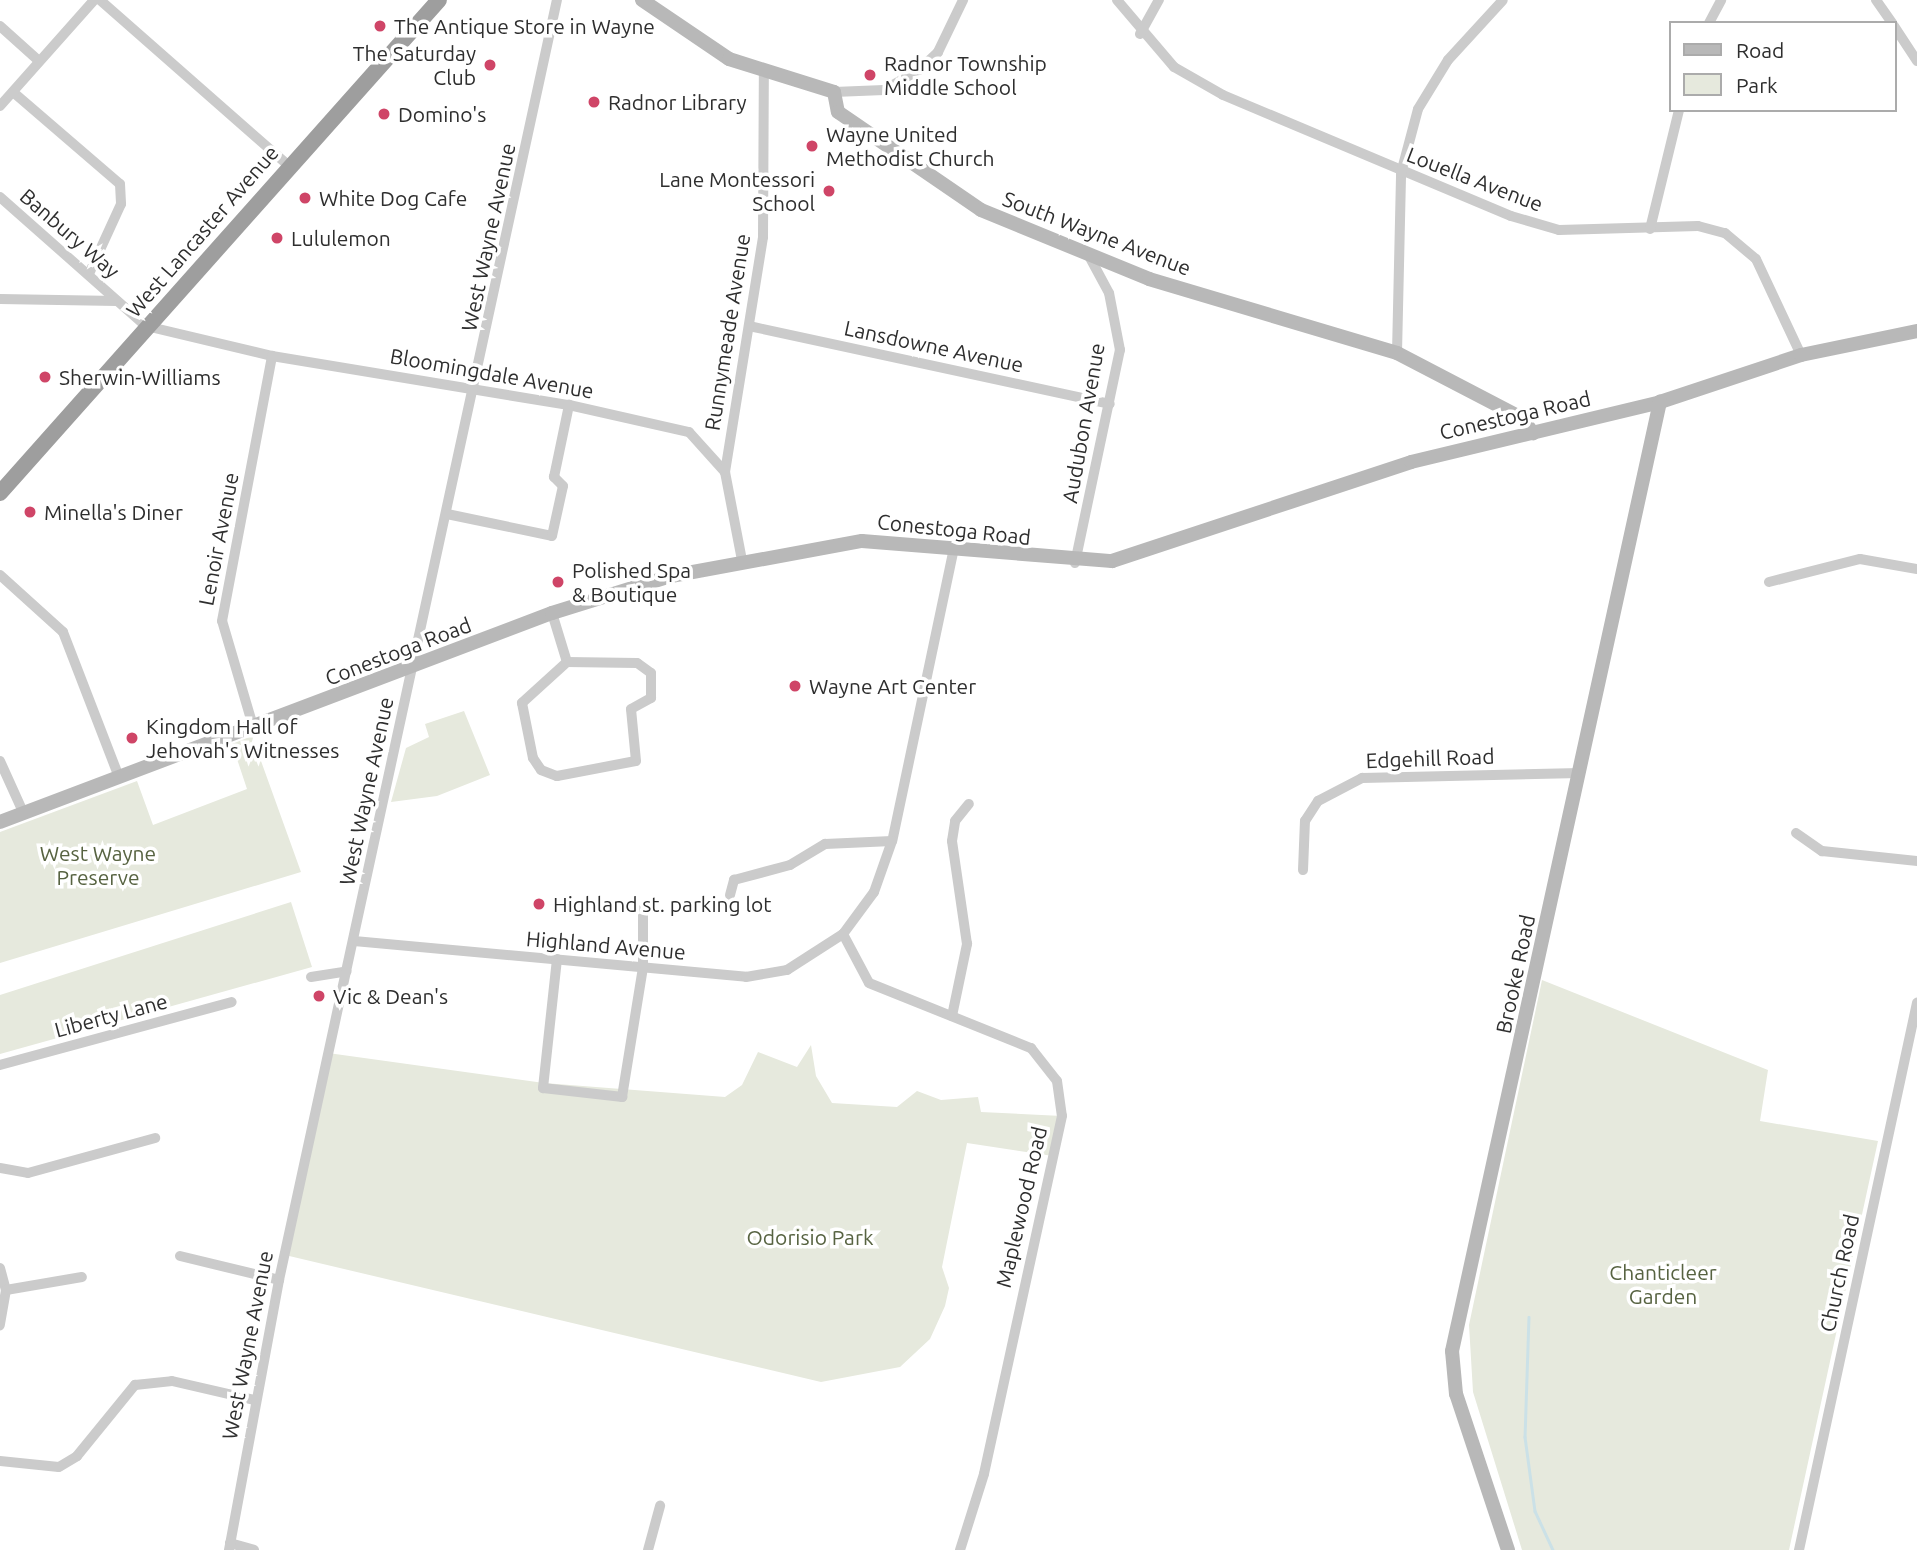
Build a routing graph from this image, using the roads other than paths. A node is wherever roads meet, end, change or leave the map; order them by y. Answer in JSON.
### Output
{"nodes":[{"id":1,"x":94,"y":0,"type":"edge"},
{"id":2,"x":100,"y":0,"type":"edge"},
{"id":3,"x":439,"y":0,"type":"edge"},
{"id":4,"x":557,"y":0,"type":"edge"},
{"id":5,"x":642,"y":0,"type":"edge"},
{"id":6,"x":962,"y":0,"type":"edge"},
{"id":7,"x":1117,"y":0,"type":"edge"},
{"id":8,"x":1159,"y":0,"type":"edge"},
{"id":9,"x":1503,"y":0,"type":"edge"},
{"id":10,"x":1721,"y":0,"type":"edge"},
{"id":11,"x":1876,"y":0,"type":"edge"},
{"id":12,"x":1710,"y":21,"type":"edge"},
{"id":13,"x":1891,"y":21,"type":"edge"},
{"id":14,"x":0,"y":26,"type":"edge"},
{"id":15,"x":1896,"y":29,"type":"edge"},
{"id":16,"x":1140,"y":34,"type":"junction"},
{"id":17,"x":39,"y":61,"type":"junction"},
{"id":18,"x":1917,"y":61,"type":"edge"},
{"id":19,"x":764,"y":73,"type":"junction"},
{"id":20,"x":13,"y":92,"type":"junction"},
{"id":21,"x":834,"y":92,"type":"junction"},
{"id":22,"x":0,"y":106,"type":"edge"},
{"id":23,"x":1679,"y":112,"type":"edge"},
{"id":24,"x":287,"y":164,"type":"junction"},
{"id":25,"x":1401,"y":173,"type":"junction"},
{"id":26,"x":0,"y":197,"type":"edge"},
{"id":27,"x":1650,"y":229,"type":"junction"},
{"id":28,"x":1088,"y":254,"type":"junction"},
{"id":29,"x":89,"y":274,"type":"junction"},
{"id":30,"x":0,"y":299,"type":"edge"},
{"id":31,"x":117,"y":301,"type":"junction"},
{"id":32,"x":146,"y":326,"type":"junction"},
{"id":33,"x":749,"y":326,"type":"junction"},
{"id":34,"x":1917,"y":331,"type":"edge"},
{"id":35,"x":1397,"y":354,"type":"junction"},
{"id":36,"x":1801,"y":355,"type":"junction"},
{"id":37,"x":272,"y":356,"type":"junction"},
{"id":38,"x":474,"y":389,"type":"junction"},
{"id":39,"x":1660,"y":402,"type":"junction"},
{"id":40,"x":569,"y":404,"type":"junction"},
{"id":41,"x":1110,"y":404,"type":"junction"},
{"id":42,"x":1533,"y":433,"type":"junction"},
{"id":43,"x":725,"y":471,"type":"junction"},
{"id":44,"x":0,"y":493,"type":"edge"},
{"id":45,"x":447,"y":514,"type":"junction"},
{"id":46,"x":954,"y":548,"type":"junction"},
{"id":47,"x":742,"y":560,"type":"junction"},
{"id":48,"x":1075,"y":563,"type":"junction"},
{"id":49,"x":1917,"y":569,"type":"edge"},
{"id":50,"x":0,"y":575,"type":"edge"},
{"id":51,"x":1769,"y":582,"type":"dead end"},
{"id":52,"x":552,"y":614,"type":"junction"},
{"id":53,"x":567,"y":662,"type":"junction"},
{"id":54,"x":411,"y":670,"type":"junction"},
{"id":55,"x":253,"y":726,"type":"junction"},
{"id":56,"x":0,"y":761,"type":"edge"},
{"id":57,"x":1580,"y":773,"type":"junction"},
{"id":58,"x":119,"y":777,"type":"junction"},
{"id":59,"x":970,"y":804,"type":"dead end"},
{"id":60,"x":23,"y":812,"type":"junction"},
{"id":61,"x":0,"y":822,"type":"edge"},
{"id":62,"x":1796,"y":833,"type":"dead end"},
{"id":63,"x":892,"y":841,"type":"junction"},
{"id":64,"x":1917,"y":861,"type":"edge"},
{"id":65,"x":1303,"y":870,"type":"dead end"},
{"id":66,"x":730,"y":895,"type":"dead end"},
{"id":67,"x":643,"y":909,"type":"dead end"},
{"id":68,"x":843,"y":934,"type":"junction"},
{"id":69,"x":354,"y":941,"type":"junction"},
{"id":70,"x":557,"y":959,"type":"junction"},
{"id":71,"x":643,"y":968,"type":"junction"},
{"id":72,"x":347,"y":971,"type":"junction"},
{"id":73,"x":310,"y":977,"type":"dead end"},
{"id":74,"x":232,"y":1002,"type":"dead end"},
{"id":75,"x":1917,"y":1003,"type":"edge"},
{"id":76,"x":952,"y":1016,"type":"junction"},
{"id":77,"x":0,"y":1065,"type":"edge"},
{"id":78,"x":155,"y":1138,"type":"dead end"},
{"id":79,"x":1,"y":1171,"type":"edge"},
{"id":80,"x":180,"y":1256,"type":"dead end"},
{"id":81,"x":0,"y":1268,"type":"edge"},
{"id":82,"x":82,"y":1277,"type":"dead end"},
{"id":83,"x":279,"y":1280,"type":"junction"},
{"id":84,"x":6,"y":1290,"type":"junction"},
{"id":85,"x":0,"y":1325,"type":"edge"},
{"id":86,"x":254,"y":1400,"type":"junction"},
{"id":87,"x":0,"y":1461,"type":"edge"},
{"id":88,"x":660,"y":1506,"type":"dead end"},
{"id":89,"x":230,"y":1547,"type":"edge"},
{"id":90,"x":254,"y":1550,"type":"edge"},
{"id":91,"x":648,"y":1550,"type":"edge"},
{"id":92,"x":960,"y":1550,"type":"edge"},
{"id":93,"x":1508,"y":1550,"type":"edge"},
{"id":94,"x":1800,"y":1550,"type":"edge"}],
"edges":[{"from":1,"to":17,"type":"street"},
{"from":2,"to":24,"type":"street"},
{"from":3,"to":24,"type":"highway","name":"West Lancaster Avenue"},
{"from":4,"to":38,"type":"street","name":"West Wayne Avenue"},
{"from":5,"to":19,"type":"main road"},
{"from":6,"to":21,"type":"street"},
{"from":7,"to":16,"type":"street","name":"Louella Avenue"},
{"from":8,"to":16,"type":"street"},
{"from":9,"to":25,"type":"street"},
{"from":10,"to":12,"type":"street"},
{"from":11,"to":13,"type":"street"},
{"from":14,"to":17,"type":"street"},
{"from":15,"to":18,"type":"street"},
{"from":16,"to":25,"type":"street","name":"Louella Avenue"},
{"from":17,"to":20,"type":"street"},
{"from":19,"to":21,"type":"main road"},
{"from":19,"to":33,"type":"street","name":"Runnymeade Avenue"},
{"from":20,"to":22,"type":"street"},
{"from":20,"to":29,"type":"street"},
{"from":21,"to":28,"type":"main road","name":"South Wayne Avenue"},
{"from":23,"to":27,"type":"street"},
{"from":24,"to":32,"type":"highway","name":"West Lancaster Avenue"},
{"from":25,"to":27,"type":"street","name":"Louella Avenue"},
{"from":25,"to":35,"type":"street"},
{"from":26,"to":29,"type":"street","name":"Banbury Way"},
{"from":27,"to":36,"type":"street","name":"Louella Avenue"},
{"from":28,"to":35,"type":"main road","name":"South Wayne Avenue"},
{"from":28,"to":41,"type":"street","name":"Audubon Avenue"},
{"from":29,"to":31,"type":"street","name":"Banbury Way"},
{"from":30,"to":31,"type":"street"},
{"from":31,"to":32,"type":"street","name":"Banbury Way"},
{"from":32,"to":37,"type":"street","name":"Bloomingdale Avenue"},
{"from":32,"to":44,"type":"highway","name":"West Lancaster Avenue"},
{"from":33,"to":41,"type":"street","name":"Lansdowne Avenue"},
{"from":33,"to":43,"type":"street","name":"Runnymeade Avenue"},
{"from":34,"to":36,"type":"main road","name":"Conestoga Road"},
{"from":35,"to":42,"type":"main road","name":"South Wayne Avenue"},
{"from":36,"to":39,"type":"main road","name":"Conestoga Road"},
{"from":37,"to":38,"type":"street","name":"Bloomingdale Avenue"},
{"from":37,"to":55,"type":"street","name":"Lenoir Avenue"},
{"from":38,"to":40,"type":"street","name":"Bloomingdale Avenue"},
{"from":38,"to":45,"type":"street","name":"West Wayne Avenue"},
{"from":39,"to":42,"type":"main road","name":"Conestoga Road"},
{"from":39,"to":57,"type":"main road","name":"Brooke Road"},
{"from":40,"to":43,"type":"street","name":"Bloomingdale Avenue"},
{"from":40,"to":45,"type":"street"},
{"from":41,"to":48,"type":"street","name":"Audubon Avenue"},
{"from":42,"to":48,"type":"main road","name":"Conestoga Road"},
{"from":43,"to":47,"type":"street"},
{"from":45,"to":54,"type":"street","name":"West Wayne Avenue"},
{"from":46,"to":47,"type":"main road","name":"Conestoga Road"},
{"from":46,"to":48,"type":"main road","name":"Conestoga Road"},
{"from":46,"to":63,"type":"street"},
{"from":47,"to":52,"type":"main road","name":"Conestoga Road"},
{"from":49,"to":51,"type":"street"},
{"from":50,"to":58,"type":"street"},
{"from":52,"to":53,"type":"street"},
{"from":52,"to":54,"type":"main road","name":"Conestoga Road"},
{"from":53,"to":53,"type":"street"},
{"from":54,"to":55,"type":"main road","name":"Conestoga Road"},
{"from":54,"to":69,"type":"street","name":"West Wayne Avenue"},
{"from":55,"to":58,"type":"main road","name":"Conestoga Road"},
{"from":56,"to":60,"type":"street"},
{"from":57,"to":65,"type":"street","name":"Edgehill Road"},
{"from":57,"to":93,"type":"main road","name":"Brooke Road"},
{"from":58,"to":60,"type":"main road","name":"Conestoga Road"},
{"from":59,"to":76,"type":"street"},
{"from":60,"to":61,"type":"main road","name":"Conestoga Road"},
{"from":62,"to":64,"type":"street"},
{"from":63,"to":66,"type":"street"},
{"from":63,"to":68,"type":"street"},
{"from":67,"to":71,"type":"street"},
{"from":68,"to":71,"type":"street","name":"Highland Avenue"},
{"from":68,"to":76,"type":"street","name":"Maplewood Road"},
{"from":69,"to":70,"type":"street","name":"Highland Avenue"},
{"from":69,"to":72,"type":"street","name":"West Wayne Avenue"},
{"from":70,"to":71,"type":"street","name":"Highland Avenue"},
{"from":70,"to":71,"type":"street"},
{"from":72,"to":73,"type":"street"},
{"from":72,"to":83,"type":"street","name":"West Wayne Avenue"},
{"from":74,"to":77,"type":"street","name":"Liberty Lane"},
{"from":75,"to":94,"type":"street","name":"Church Road"},
{"from":76,"to":92,"type":"street","name":"Maplewood Road"},
{"from":78,"to":79,"type":"street"},
{"from":80,"to":83,"type":"street"},
{"from":81,"to":84,"type":"street"},
{"from":82,"to":84,"type":"street"},
{"from":83,"to":86,"type":"street","name":"West Wayne Avenue"},
{"from":84,"to":85,"type":"street"},
{"from":86,"to":87,"type":"street"},
{"from":86,"to":89,"type":"street","name":"West Wayne Avenue"},
{"from":88,"to":91,"type":"street"},
{"from":89,"to":90,"type":"street"}]}
